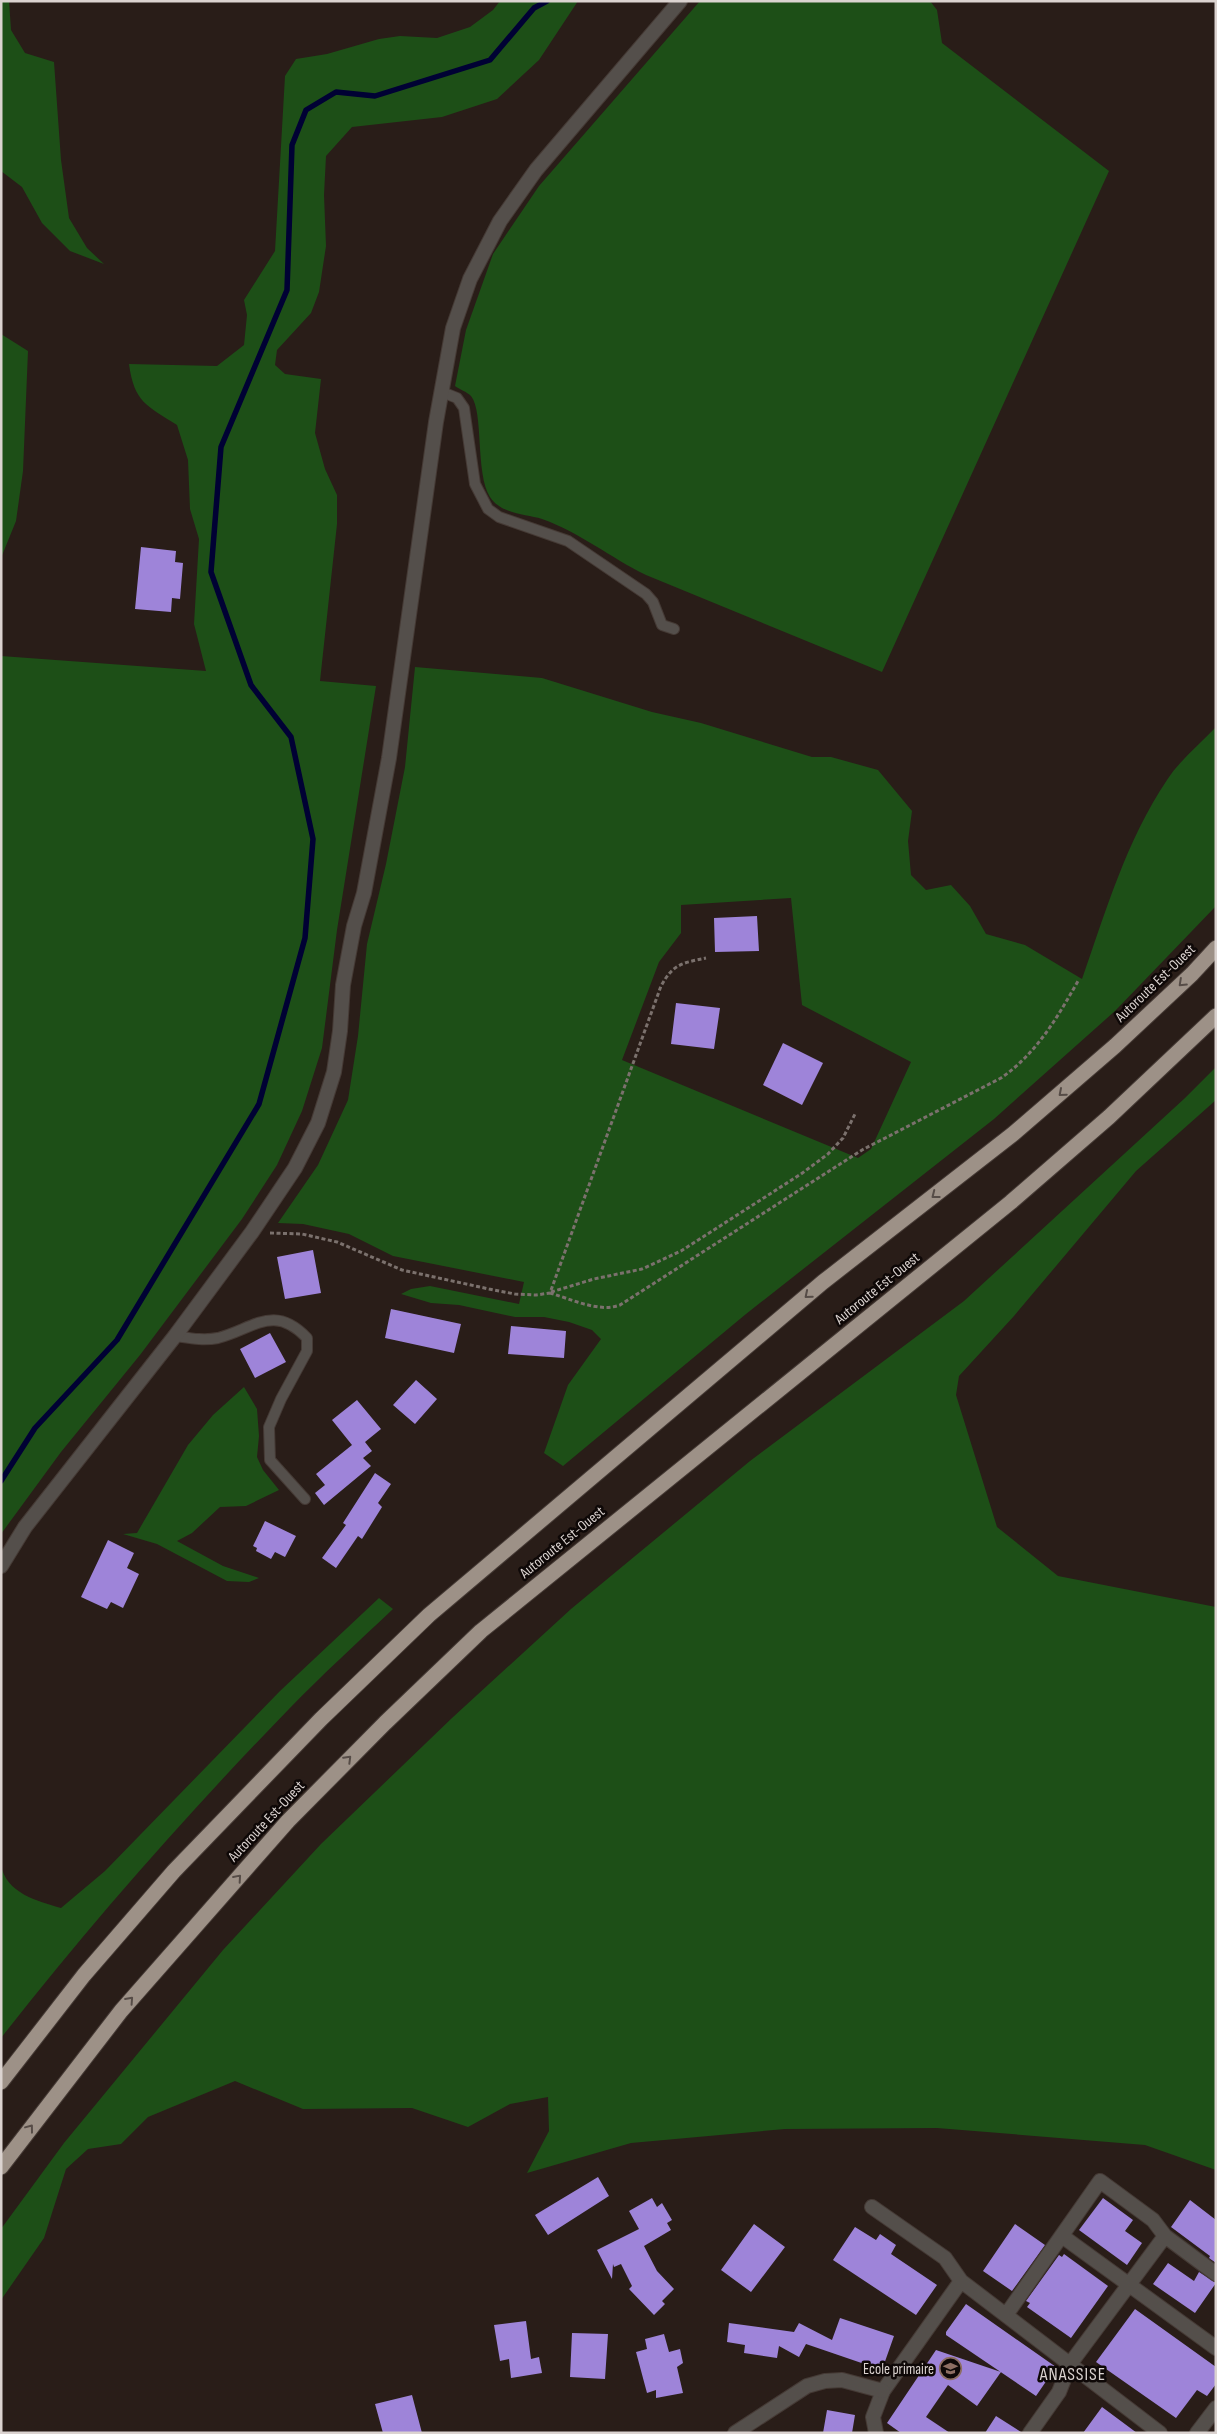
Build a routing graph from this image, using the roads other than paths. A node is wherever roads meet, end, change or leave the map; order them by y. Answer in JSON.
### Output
{"nodes":[{"id":1,"x":680,"y":1,"type":"edge"},
{"id":2,"x":442,"y":392,"type":"junction"},
{"id":3,"x":674,"y":630,"type":"dead end"},
{"id":4,"x":1216,"y":948,"type":"edge"},
{"id":5,"x":1216,"y":1016,"type":"edge"},
{"id":6,"x":175,"y":1336,"type":"junction"},
{"id":7,"x":305,"y":1499,"type":"dead end"},
{"id":8,"x":1,"y":1566,"type":"edge"},
{"id":9,"x":1,"y":2082,"type":"edge"},
{"id":10,"x":1,"y":2167,"type":"edge"},
{"id":11,"x":872,"y":2207,"type":"dead end"},
{"id":12,"x":1062,"y":2236,"type":"junction"},
{"id":13,"x":1165,"y":2236,"type":"junction"},
{"id":14,"x":1216,"y":2274,"type":"edge"},
{"id":15,"x":960,"y":2281,"type":"junction"},
{"id":16,"x":1129,"y":2283,"type":"junction"},
{"id":17,"x":1006,"y":2315,"type":"junction"},
{"id":18,"x":1216,"y":2348,"type":"edge"},
{"id":19,"x":1070,"y":2364,"type":"junction"},
{"id":20,"x":883,"y":2391,"type":"junction"},
{"id":21,"x":1216,"y":2408,"type":"edge"},
{"id":22,"x":735,"y":2433,"type":"edge"},
{"id":23,"x":876,"y":2433,"type":"edge"},
{"id":24,"x":1030,"y":2433,"type":"edge"},
{"id":25,"x":1160,"y":2433,"type":"edge"},
{"id":26,"x":1198,"y":2433,"type":"edge"}],
"edges":[{"from":1,"to":2,"type":"street"},
{"from":2,"to":3,"type":"lane"},
{"from":2,"to":6,"type":"street"},
{"from":4,"to":9,"type":"highway","name":"Autoroute Est-Ouest","one_way":true},
{"from":10,"to":5,"type":"highway","name":"Autoroute Est-Ouest","one_way":true},
{"from":6,"to":7,"type":"lane"},
{"from":6,"to":8,"type":"street"},
{"from":11,"to":15,"type":"street"},
{"from":12,"to":13,"type":"street"},
{"from":12,"to":16,"type":"street"},
{"from":12,"to":17,"type":"street"},
{"from":13,"to":14,"type":"street"},
{"from":13,"to":16,"type":"street"},
{"from":15,"to":17,"type":"street"},
{"from":15,"to":20,"type":"street"},
{"from":16,"to":18,"type":"street"},
{"from":16,"to":19,"type":"street"},
{"from":17,"to":19,"type":"street"},
{"from":19,"to":24,"type":"street"},
{"from":19,"to":25,"type":"street"},
{"from":20,"to":22,"type":"street"},
{"from":20,"to":23,"type":"street"},
{"from":21,"to":26,"type":"street"}]}
